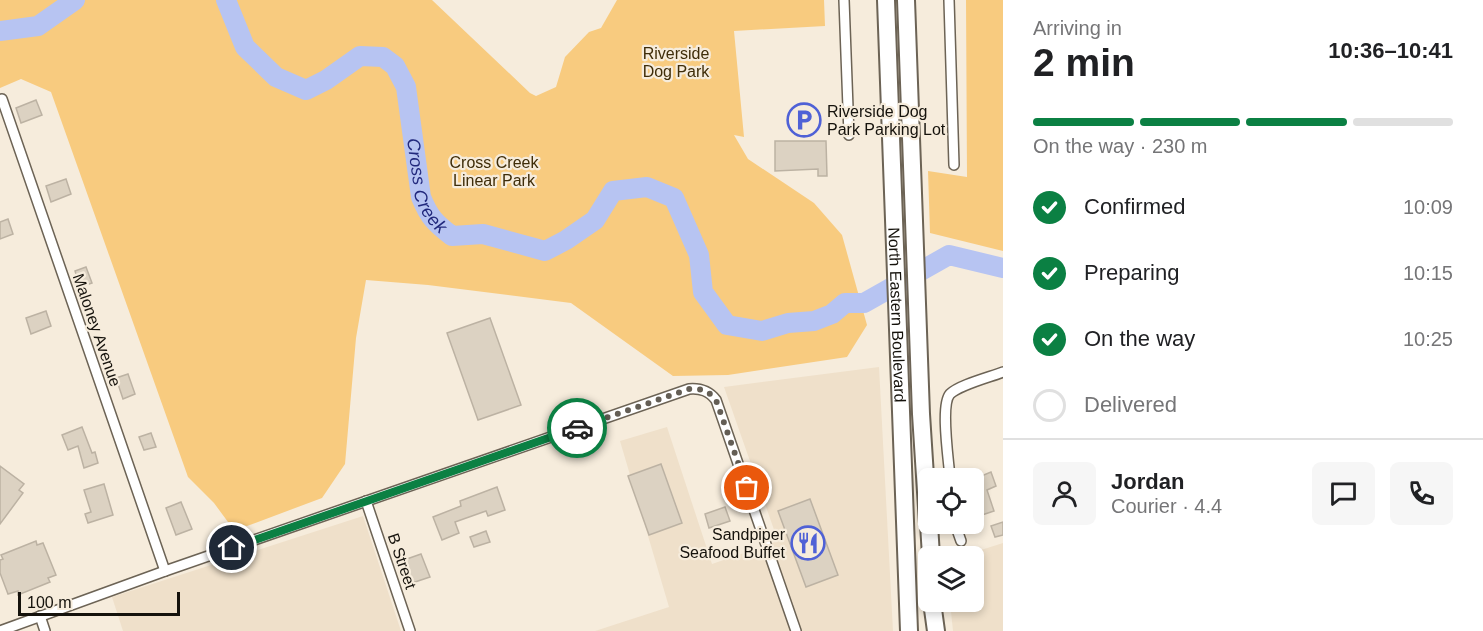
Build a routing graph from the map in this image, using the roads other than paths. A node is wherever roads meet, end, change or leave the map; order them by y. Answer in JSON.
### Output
{"nodes":[{"id":1,"x":844,"y":0,"type":"edge"},
{"id":2,"x":886,"y":0,"type":"edge"},
{"id":3,"x":906,"y":0,"type":"edge"},
{"id":4,"x":949,"y":0,"type":"edge"},
{"id":5,"x":2,"y":99,"type":"dead end"},
{"id":6,"x":849,"y":135,"type":"dead end"},
{"id":7,"x":954,"y":165,"type":"dead end"},
{"id":8,"x":1003,"y":372,"type":"edge"},
{"id":9,"x":925,"y":468,"type":"edge"},
{"id":10,"x":949,"y":468,"type":"edge"},
{"id":11,"x":366,"y":501,"type":"junction"},
{"id":12,"x":959,"y":534,"type":"edge"},
{"id":13,"x":961,"y":541,"type":"dead end"},
{"id":14,"x":165,"y":571,"type":"junction"},
{"id":15,"x":934,"y":612,"type":"edge"},
{"id":16,"x":40,"y":616,"type":"junction"},
{"id":17,"x":0,"y":631,"type":"edge"},
{"id":18,"x":45,"y":631,"type":"edge"},
{"id":19,"x":410,"y":631,"type":"edge"},
{"id":20,"x":796,"y":631,"type":"edge"},
{"id":21,"x":909,"y":631,"type":"edge"},
{"id":22,"x":936,"y":631,"type":"edge"}],
"edges":[{"from":1,"to":6,"type":"street"},
{"from":2,"to":21,"type":"highway","name":"North Eastern Boulevard"},
{"from":3,"to":9,"type":"highway","name":"North Eastern Boulevard"},
{"from":4,"to":7,"type":"street"},
{"from":5,"to":14,"type":"street","name":"Maloney Avenue"},
{"from":8,"to":10,"type":"street"},
{"from":11,"to":14,"type":"street"},
{"from":11,"to":19,"type":"street","name":"B Street"},
{"from":11,"to":20,"type":"street"},
{"from":12,"to":13,"type":"street"},
{"from":14,"to":16,"type":"street"},
{"from":15,"to":22,"type":"highway"},
{"from":16,"to":17,"type":"street"},
{"from":16,"to":18,"type":"street"}]}
